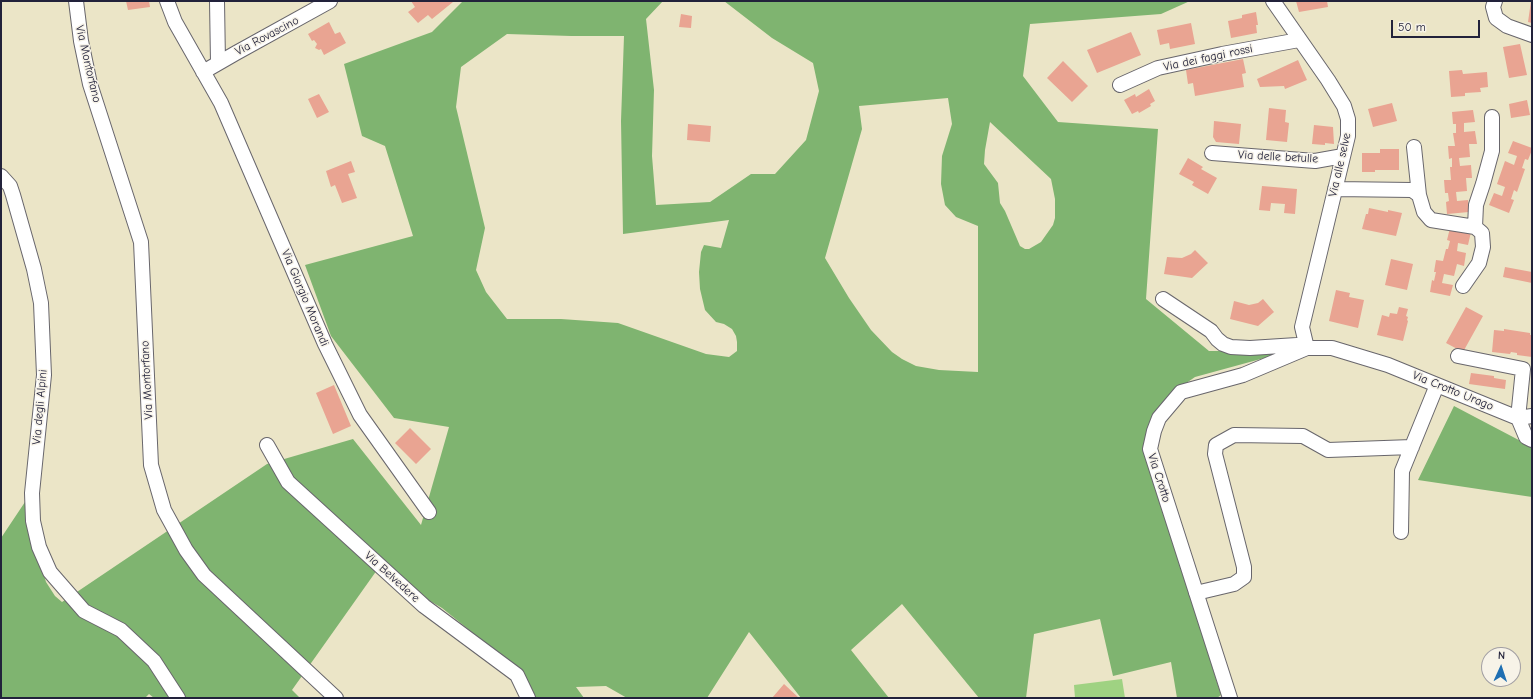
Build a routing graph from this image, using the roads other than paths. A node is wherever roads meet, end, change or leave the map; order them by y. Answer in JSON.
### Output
{"nodes":[{"id":1,"x":76,"y":1,"type":"edge"},
{"id":2,"x":167,"y":1,"type":"edge"},
{"id":3,"x":217,"y":1,"type":"edge"},
{"id":4,"x":330,"y":1,"type":"edge"},
{"id":5,"x":1273,"y":1,"type":"edge"},
{"id":6,"x":1495,"y":1,"type":"edge"},
{"id":7,"x":1532,"y":35,"type":"edge"},
{"id":8,"x":1299,"y":40,"type":"junction"},
{"id":9,"x":218,"y":63,"type":"junction"},
{"id":10,"x":203,"y":72,"type":"junction"},
{"id":11,"x":1120,"y":85,"type":"dead end"},
{"id":12,"x":1492,"y":117,"type":"dead end"},
{"id":13,"x":1414,"y":147,"type":"dead end"},
{"id":14,"x":1212,"y":154,"type":"dead end"},
{"id":15,"x":1343,"y":156,"type":"junction"},
{"id":16,"x":1,"y":176,"type":"edge"},
{"id":17,"x":1335,"y":189,"type":"junction"},
{"id":18,"x":1420,"y":195,"type":"junction"},
{"id":19,"x":1475,"y":227,"type":"junction"},
{"id":20,"x":1463,"y":286,"type":"dead end"},
{"id":21,"x":1163,"y":299,"type":"dead end"},
{"id":22,"x":1307,"y":348,"type":"junction"},
{"id":23,"x":1458,"y":356,"type":"dead end"},
{"id":24,"x":1527,"y":370,"type":"edge"},
{"id":25,"x":1436,"y":384,"type":"junction"},
{"id":26,"x":1525,"y":417,"type":"edge"},
{"id":27,"x":1532,"y":440,"type":"edge"},
{"id":28,"x":267,"y":445,"type":"dead end"},
{"id":29,"x":1412,"y":447,"type":"junction"},
{"id":30,"x":429,"y":512,"type":"dead end"},
{"id":31,"x":1402,"y":532,"type":"dead end"},
{"id":32,"x":1196,"y":593,"type":"junction"},
{"id":33,"x":178,"y":698,"type":"edge"},
{"id":34,"x":336,"y":698,"type":"edge"},
{"id":35,"x":528,"y":698,"type":"edge"},
{"id":36,"x":1230,"y":698,"type":"edge"}],
"edges":[{"from":1,"to":34,"type":"street","name":"Via Montorfano"},
{"from":2,"to":10,"type":"street"},
{"from":3,"to":9,"type":"street"},
{"from":4,"to":9,"type":"street","name":"Via Rovascino"},
{"from":5,"to":8,"type":"street","name":"Via alle selve"},
{"from":6,"to":7,"type":"street"},
{"from":8,"to":11,"type":"street","name":"Via dei faggi rossi"},
{"from":8,"to":15,"type":"street","name":"Via alle selve"},
{"from":9,"to":10,"type":"street","name":"Via Rovascino"},
{"from":10,"to":30,"type":"street","name":"Via Giorgio Morandi"},
{"from":12,"to":19,"type":"street"},
{"from":13,"to":18,"type":"street"},
{"from":14,"to":15,"type":"street","name":"Via delle betulle"},
{"from":15,"to":17,"type":"street","name":"Via alle selve"},
{"from":16,"to":33,"type":"street","name":"Via degli Alpini"},
{"from":17,"to":18,"type":"street"},
{"from":17,"to":22,"type":"street","name":"Via alle selve"},
{"from":18,"to":19,"type":"street"},
{"from":19,"to":20,"type":"street"},
{"from":21,"to":22,"type":"street","name":"Via Crotto Urago"},
{"from":22,"to":25,"type":"street","name":"Via Crotto Urago"},
{"from":22,"to":32,"type":"street","name":"Via Crotto"},
{"from":23,"to":24,"type":"street"},
{"from":24,"to":26,"type":"street"},
{"from":25,"to":26,"type":"street","name":"Via Crotto Urago"},
{"from":25,"to":29,"type":"street"},
{"from":26,"to":27,"type":"street"},
{"from":28,"to":35,"type":"street","name":"Via Belvedere"},
{"from":29,"to":31,"type":"street"},
{"from":29,"to":32,"type":"street"},
{"from":32,"to":36,"type":"street","name":"Via Crotto"}]}
